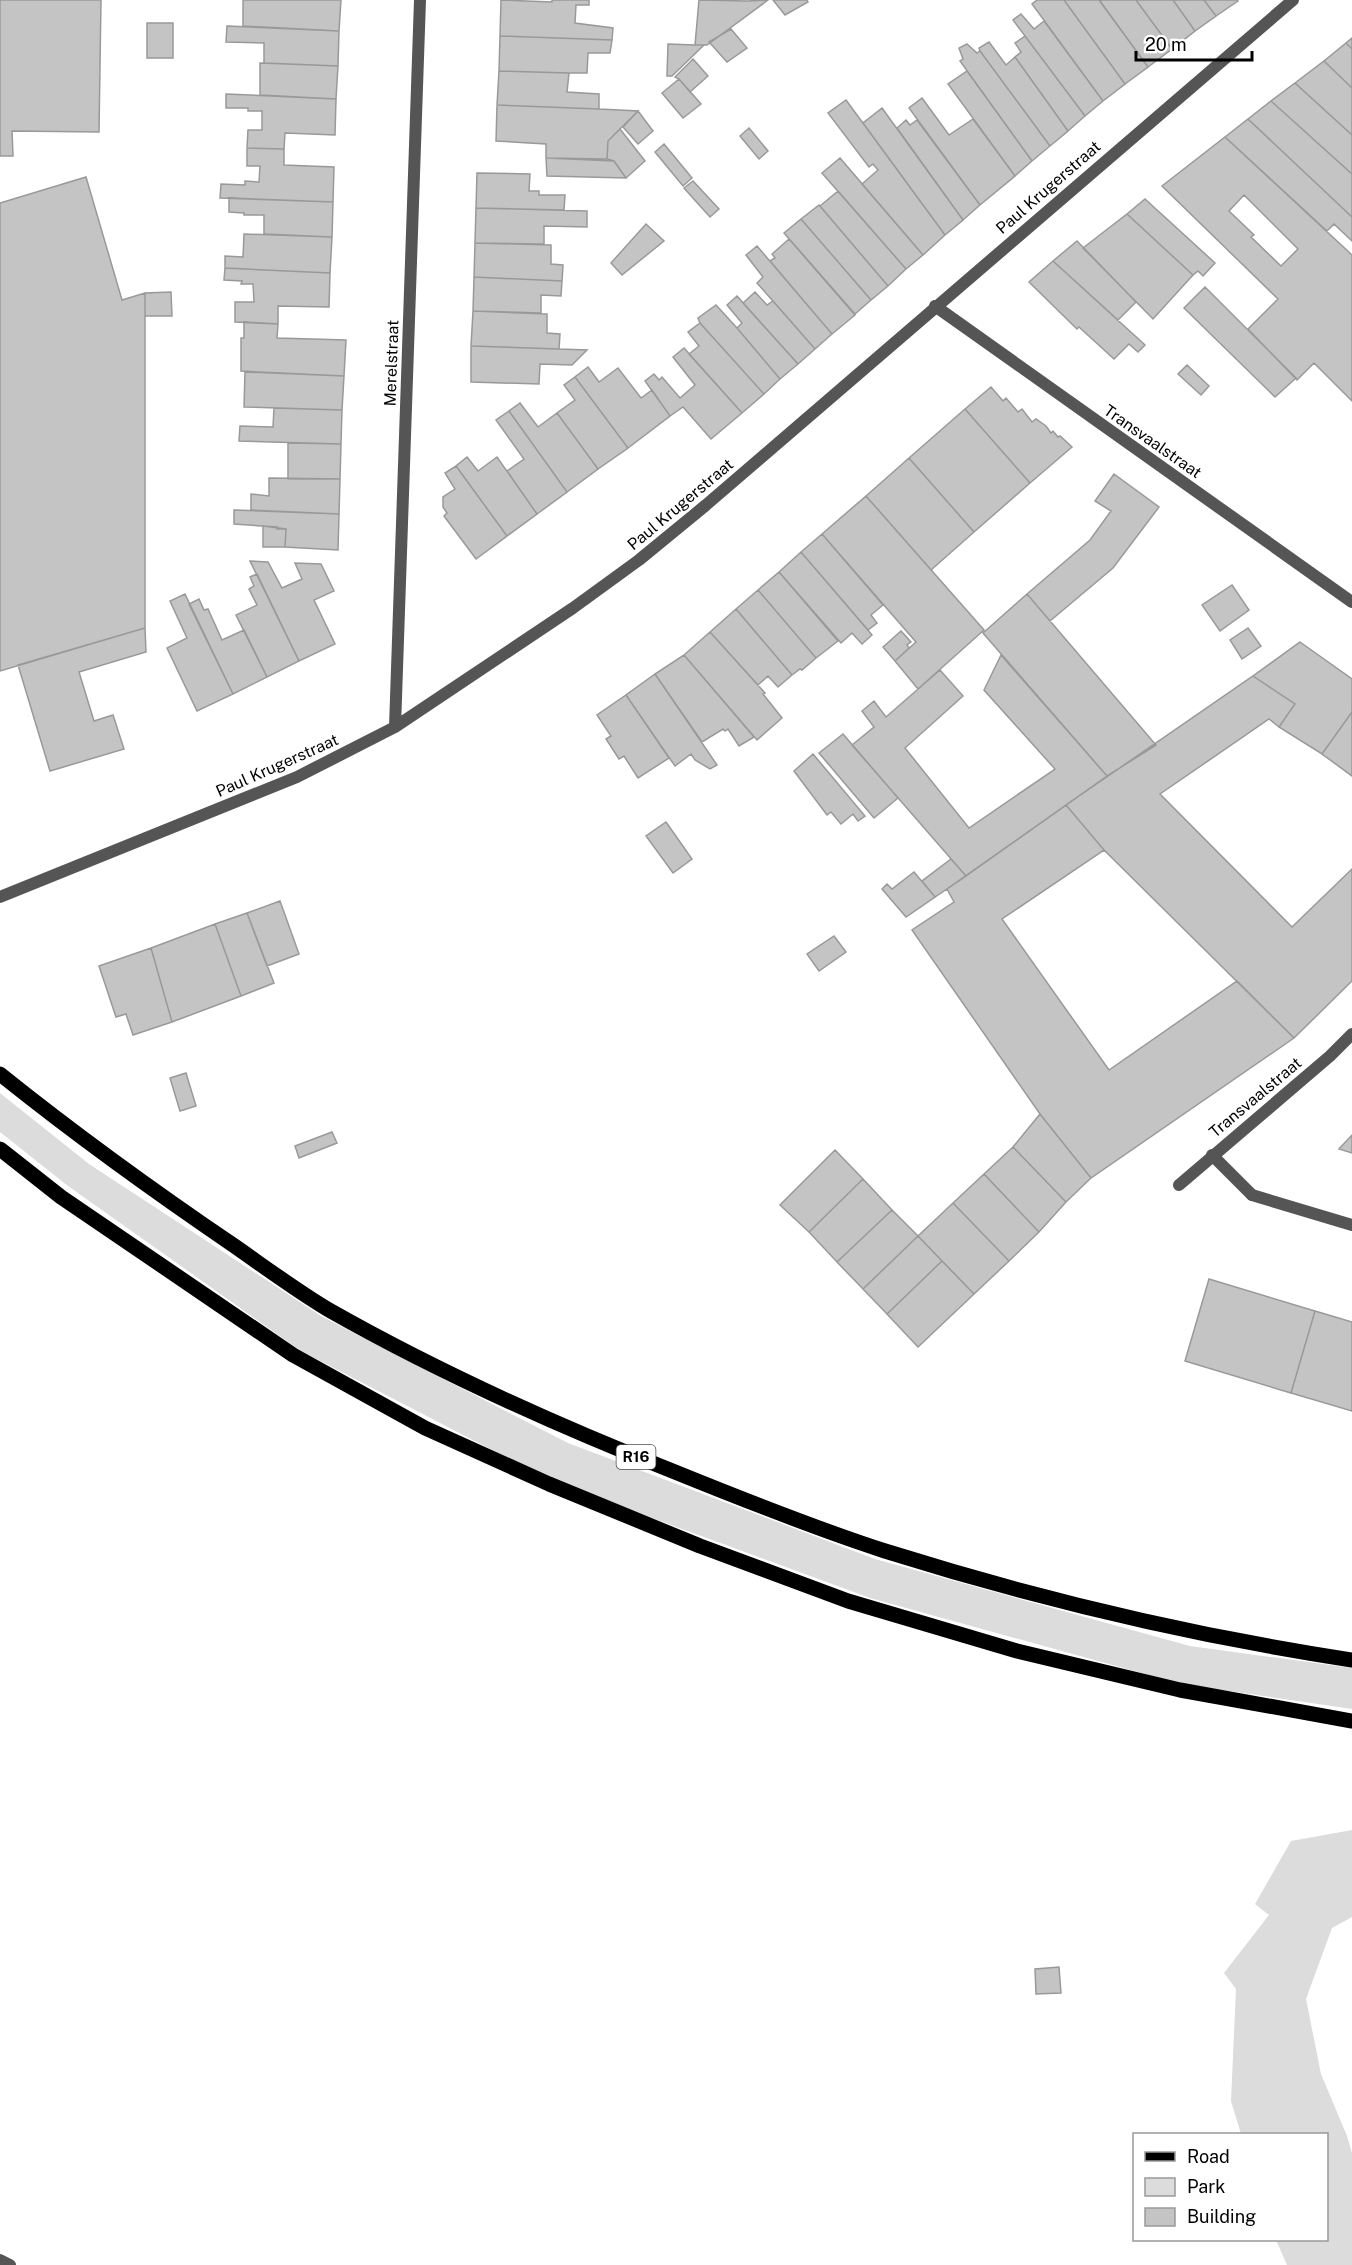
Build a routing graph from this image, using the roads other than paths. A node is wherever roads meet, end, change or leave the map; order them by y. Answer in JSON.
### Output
{"nodes":[{"id":1,"x":420,"y":0,"type":"edge"},
{"id":2,"x":1293,"y":0,"type":"edge"},
{"id":3,"x":935,"y":306,"type":"junction"},
{"id":4,"x":1352,"y":602,"type":"edge"},
{"id":5,"x":395,"y":727,"type":"junction"},
{"id":6,"x":0,"y":897,"type":"edge"},
{"id":7,"x":1352,"y":1034,"type":"edge"},
{"id":8,"x":0,"y":1074,"type":"edge"},
{"id":9,"x":0,"y":1149,"type":"edge"},
{"id":10,"x":1212,"y":1155,"type":"junction"},
{"id":11,"x":1179,"y":1185,"type":"dead end"},
{"id":12,"x":1352,"y":1225,"type":"edge"},
{"id":13,"x":1352,"y":1660,"type":"edge"},
{"id":14,"x":1352,"y":1721,"type":"edge"},
{"id":15,"x":0,"y":2260,"type":"edge"},
{"id":16,"x":10,"y":2265,"type":"edge"}],
"edges":[{"from":1,"to":5,"type":"street","name":"Merelstraat"},
{"from":2,"to":3,"type":"street","name":"Paul Krugerstraat"},
{"from":3,"to":4,"type":"street","name":"Transvaalstraat"},
{"from":3,"to":5,"type":"street","name":"Paul Krugerstraat"},
{"from":5,"to":6,"type":"street","name":"Paul Krugerstraat"},
{"from":7,"to":10,"type":"street","name":"Transvaalstraat"},
{"from":8,"to":13,"type":"main road","number":"R16"},
{"from":9,"to":14,"type":"main road"},
{"from":10,"to":11,"type":"street","name":"Transvaalstraat"},
{"from":10,"to":12,"type":"street"},
{"from":15,"to":16,"type":"street"}]}
